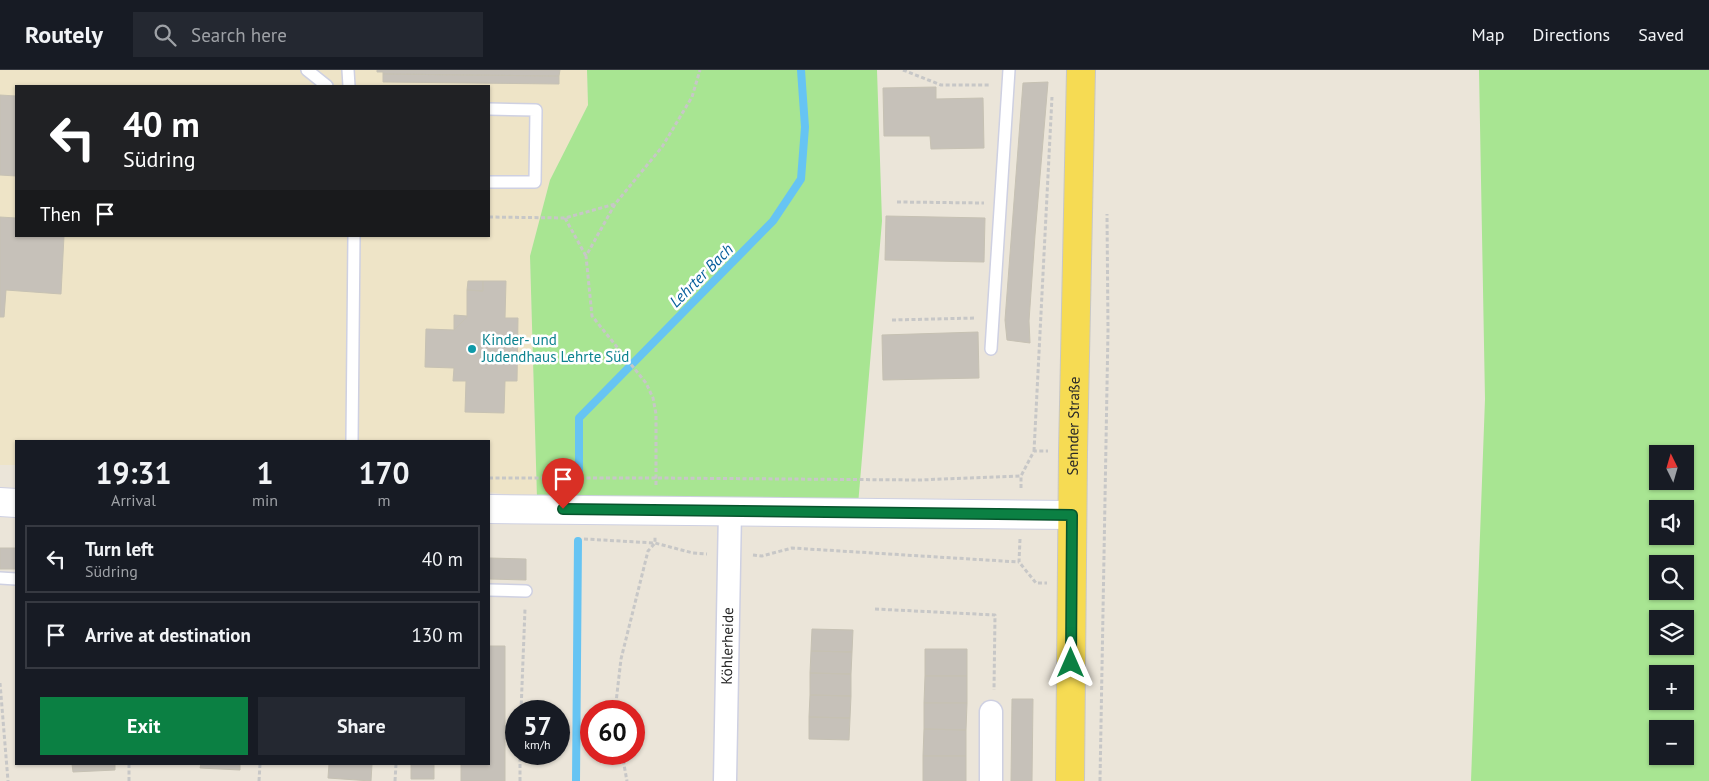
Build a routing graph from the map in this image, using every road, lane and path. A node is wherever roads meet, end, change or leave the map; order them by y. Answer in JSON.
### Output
{"nodes":[{"id":1,"x":307,"y":70,"type":"edge"},
{"id":2,"x":348,"y":70,"type":"edge"},
{"id":3,"x":700,"y":70,"type":"edge"},
{"id":4,"x":903,"y":70,"type":"edge"},
{"id":5,"x":1008,"y":70,"type":"edge"},
{"id":6,"x":1081,"y":70,"type":"edge"},
{"id":7,"x":326,"y":85,"type":"edge"},
{"id":8,"x":349,"y":85,"type":"edge"},
{"id":9,"x":1008,"y":85,"type":"junction"},
{"id":10,"x":1053,"y":94,"type":"dead end"},
{"id":11,"x":490,"y":109,"type":"edge"},
{"id":12,"x":490,"y":182,"type":"edge"},
{"id":13,"x":897,"y":202,"type":"dead end"},
{"id":14,"x":1000,"y":203,"type":"junction"},
{"id":15,"x":615,"y":204,"type":"junction"},
{"id":16,"x":1107,"y":210,"type":"dead end"},
{"id":17,"x":490,"y":217,"type":"edge"},
{"id":18,"x":565,"y":218,"type":"junction"},
{"id":19,"x":354,"y":237,"type":"edge"},
{"id":20,"x":586,"y":256,"type":"junction"},
{"id":21,"x":993,"y":318,"type":"junction"},
{"id":22,"x":892,"y":320,"type":"dead end"},
{"id":23,"x":992,"y":349,"type":"dead end"},
{"id":24,"x":352,"y":440,"type":"edge"},
{"id":25,"x":1034,"y":451,"type":"dead end"},
{"id":26,"x":1021,"y":476,"type":"dead end"},
{"id":27,"x":490,"y":478,"type":"edge"},
{"id":28,"x":656,"y":478,"type":"junction"},
{"id":29,"x":0,"y":502,"type":"edge"},
{"id":30,"x":15,"y":502,"type":"edge"},
{"id":31,"x":490,"y":509,"type":"edge"},
{"id":32,"x":656,"y":510,"type":"junction"},
{"id":33,"x":730,"y":510,"type":"junction"},
{"id":34,"x":1072,"y":515,"type":"junction"},
{"id":35,"x":0,"y":578,"type":"edge"},
{"id":36,"x":15,"y":579,"type":"edge"},
{"id":37,"x":490,"y":590,"type":"edge"},
{"id":38,"x":526,"y":591,"type":"joint"},
{"id":39,"x":875,"y":609,"type":"dead end"},
{"id":40,"x":0,"y":683,"type":"edge"},
{"id":41,"x":521,"y":700,"type":"edge"},
{"id":42,"x":616,"y":700,"type":"edge"},
{"id":43,"x":991,"y":712,"type":"joint"},
{"id":44,"x":129,"y":765,"type":"edge"},
{"id":45,"x":260,"y":765,"type":"edge"},
{"id":46,"x":396,"y":765,"type":"edge"},
{"id":47,"x":520,"y":765,"type":"edge"},
{"id":48,"x":624,"y":765,"type":"edge"},
{"id":49,"x":8,"y":781,"type":"edge"},
{"id":50,"x":130,"y":781,"type":"edge"},
{"id":51,"x":259,"y":781,"type":"edge"},
{"id":52,"x":395,"y":781,"type":"edge"},
{"id":53,"x":520,"y":781,"type":"edge"},
{"id":54,"x":627,"y":781,"type":"edge"},
{"id":55,"x":725,"y":781,"type":"edge"},
{"id":56,"x":991,"y":781,"type":"edge"},
{"id":57,"x":1070,"y":781,"type":"edge"},
{"id":58,"x":1100,"y":781,"type":"edge"}],
"edges":[{"from":1,"to":7,"type":"lane"},
{"from":2,"to":8,"type":"lane"},
{"from":3,"to":15,"type":"path"},
{"from":4,"to":9,"type":"path"},
{"from":5,"to":9,"type":"lane"},
{"from":6,"to":34,"type":"main road","name":"Sehnder Straße"},
{"from":9,"to":14,"type":"lane"},
{"from":10,"to":25,"type":"path"},
{"from":11,"to":12,"type":"lane"},
{"from":13,"to":14,"type":"path"},
{"from":14,"to":21,"type":"lane"},
{"from":15,"to":18,"type":"path"},
{"from":15,"to":20,"type":"path"},
{"from":16,"to":58,"type":"path"},
{"from":17,"to":18,"type":"path"},
{"from":18,"to":20,"type":"path"},
{"from":19,"to":24,"type":"lane"},
{"from":20,"to":28,"type":"path"},
{"from":21,"to":22,"type":"path"},
{"from":21,"to":23,"type":"lane"},
{"from":26,"to":28,"type":"path"},
{"from":27,"to":28,"type":"path"},
{"from":28,"to":32,"type":"path"},
{"from":29,"to":30,"type":"street"},
{"from":31,"to":32,"type":"street"},
{"from":32,"to":33,"type":"street"},
{"from":32,"to":42,"type":"path"},
{"from":33,"to":34,"type":"street"},
{"from":33,"to":55,"type":"street","name":"Köhlerheide"},
{"from":34,"to":57,"type":"main road","name":"Sehnder Straße"},
{"from":35,"to":36,"type":"lane"},
{"from":37,"to":38,"type":"lane"},
{"from":38,"to":41,"type":"path"},
{"from":39,"to":43,"type":"path"},
{"from":40,"to":49,"type":"path"},
{"from":43,"to":56,"type":"street"},
{"from":44,"to":50,"type":"path"},
{"from":45,"to":51,"type":"path"},
{"from":46,"to":52,"type":"path"},
{"from":47,"to":53,"type":"path"},
{"from":48,"to":54,"type":"path"}]}
